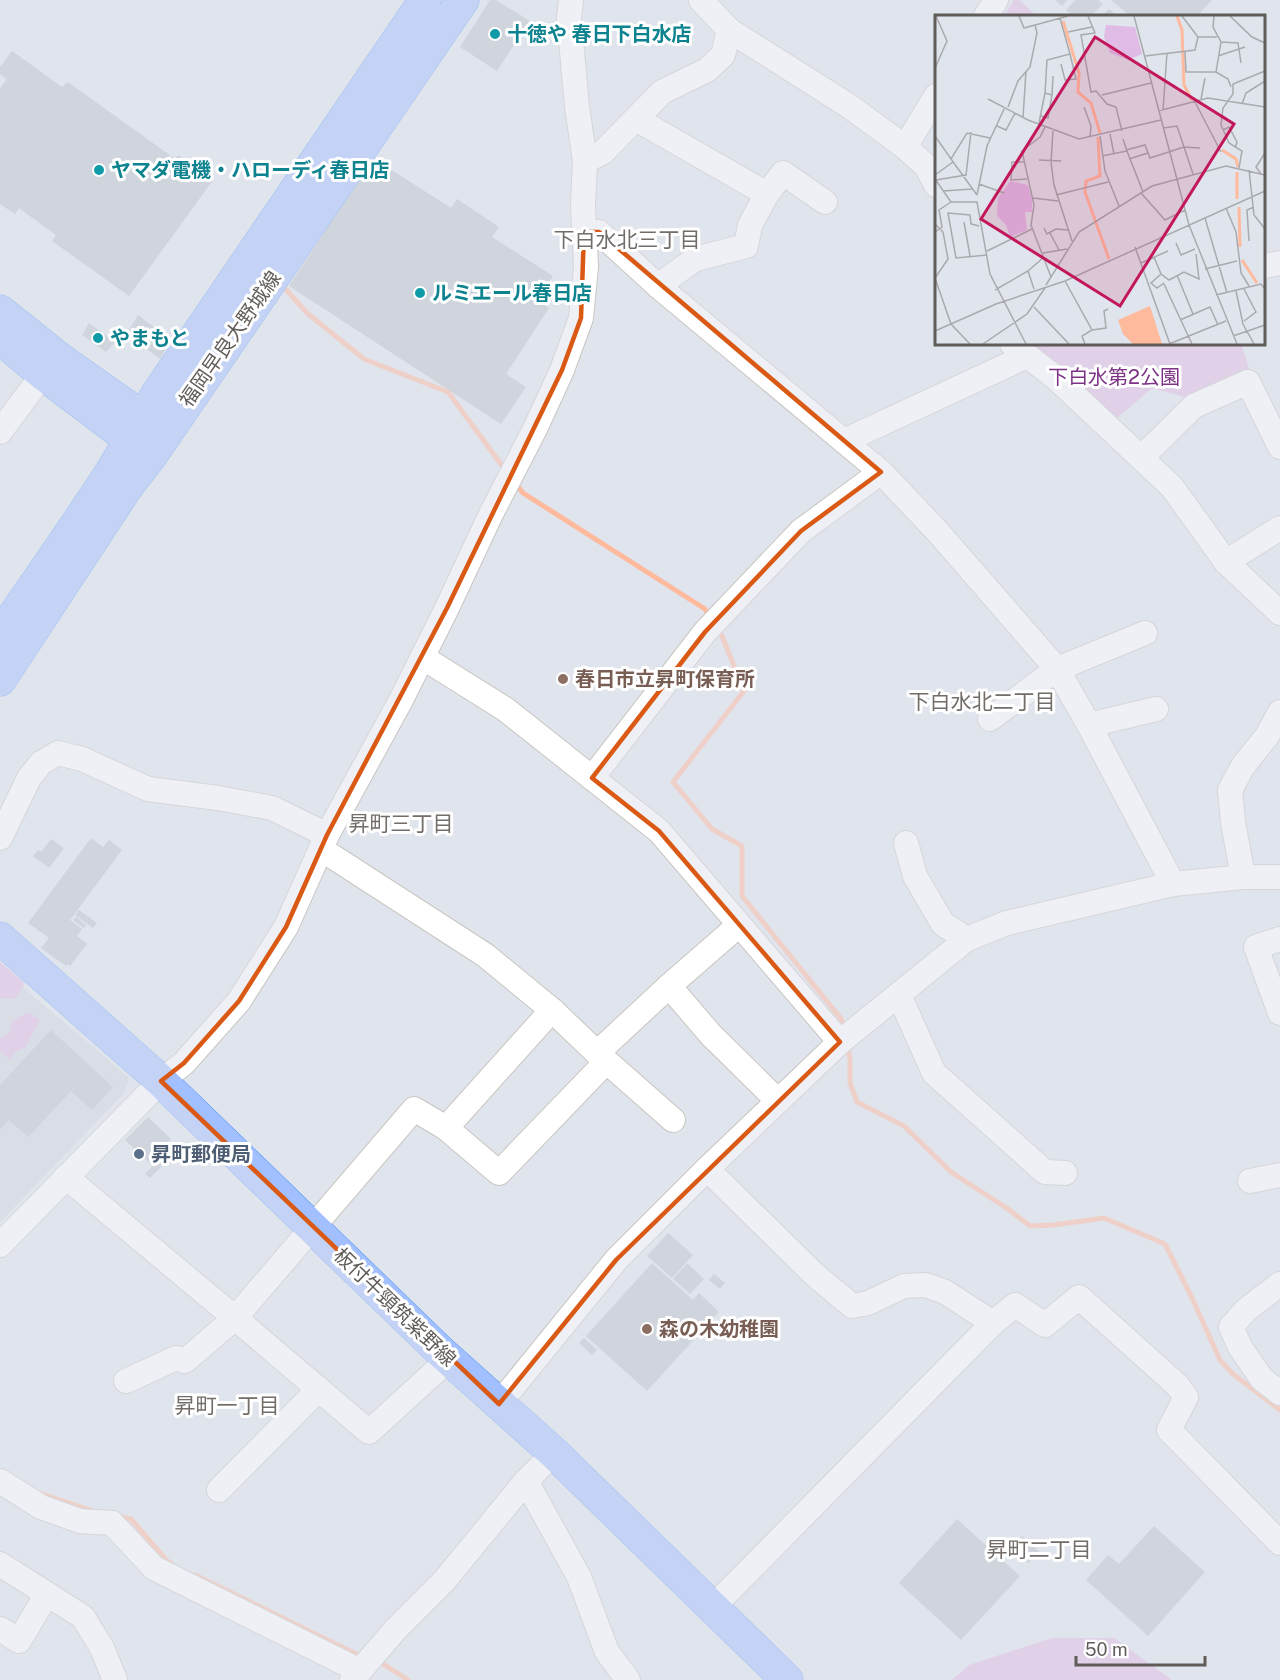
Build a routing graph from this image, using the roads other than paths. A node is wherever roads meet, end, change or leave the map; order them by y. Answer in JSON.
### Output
{"nodes":[{"id":1,"x":425,"y":0,"type":"edge"},
{"id":2,"x":463,"y":0,"type":"edge"},
{"id":3,"x":571,"y":0,"type":"edge"},
{"id":4,"x":996,"y":0,"type":"edge"},
{"id":5,"x":709,"y":4,"type":"edge"},
{"id":6,"x":987,"y":15,"type":"edge"},
{"id":7,"x":729,"y":30,"type":"junction"},
{"id":8,"x":935,"y":98,"type":"edge"},
{"id":9,"x":636,"y":118,"type":"junction"},
{"id":10,"x":905,"y":147,"type":"junction"},
{"id":11,"x":585,"y":161,"type":"junction"},
{"id":12,"x":935,"y":183,"type":"edge"},
{"id":13,"x":767,"y":194,"type":"junction"},
{"id":14,"x":825,"y":202,"type":"dead end"},
{"id":15,"x":584,"y":232,"type":"junction"},
{"id":16,"x":1280,"y":264,"type":"edge"},
{"id":17,"x":1265,"y":266,"type":"edge"},
{"id":18,"x":658,"y":286,"type":"junction"},
{"id":19,"x":0,"y":311,"type":"edge"},
{"id":20,"x":0,"y":338,"type":"edge"},
{"id":21,"x":1019,"y":350,"type":"edge"},
{"id":22,"x":43,"y":374,"type":"junction"},
{"id":23,"x":0,"y":432,"type":"edge"},
{"id":24,"x":147,"y":436,"type":"junction"},
{"id":25,"x":844,"y":441,"type":"junction"},
{"id":26,"x":1280,"y":447,"type":"edge"},
{"id":27,"x":1141,"y":458,"type":"junction"},
{"id":28,"x":881,"y":472,"type":"junction"},
{"id":29,"x":1280,"y":528,"type":"edge"},
{"id":30,"x":1226,"y":562,"type":"junction"},
{"id":31,"x":1280,"y":613,"type":"edge"},
{"id":32,"x":1145,"y":633,"type":"dead end"},
{"id":33,"x":0,"y":635,"type":"edge"},
{"id":34,"x":422,"y":657,"type":"junction"},
{"id":35,"x":1057,"y":669,"type":"junction"},
{"id":36,"x":0,"y":680,"type":"edge"},
{"id":37,"x":1156,"y":709,"type":"dead end"},
{"id":38,"x":1280,"y":712,"type":"edge"},
{"id":39,"x":990,"y":719,"type":"dead end"},
{"id":40,"x":1089,"y":725,"type":"junction"},
{"id":41,"x":592,"y":778,"type":"junction"},
{"id":42,"x":0,"y":838,"type":"edge"},
{"id":43,"x":324,"y":842,"type":"junction"},
{"id":44,"x":906,"y":843,"type":"dead end"},
{"id":45,"x":1243,"y":877,"type":"junction"},
{"id":46,"x":1280,"y":877,"type":"edge"},
{"id":47,"x":1173,"y":884,"type":"junction"},
{"id":48,"x":739,"y":924,"type":"junction"},
{"id":49,"x":0,"y":938,"type":"edge"},
{"id":50,"x":967,"y":939,"type":"junction"},
{"id":51,"x":1280,"y":939,"type":"edge"},
{"id":52,"x":669,"y":986,"type":"junction"},
{"id":53,"x":899,"y":995,"type":"junction"},
{"id":54,"x":552,"y":1010,"type":"junction"},
{"id":55,"x":1280,"y":1012,"type":"edge"},
{"id":56,"x":840,"y":1042,"type":"junction"},
{"id":57,"x":601,"y":1058,"type":"junction"},
{"id":58,"x":161,"y":1081,"type":"junction"},
{"id":59,"x":778,"y":1101,"type":"junction"},
{"id":60,"x":673,"y":1120,"type":"dead end"},
{"id":61,"x":446,"y":1128,"type":"junction"},
{"id":62,"x":707,"y":1169,"type":"junction"},
{"id":63,"x":1065,"y":1173,"type":"dead end"},
{"id":64,"x":1280,"y":1175,"type":"edge"},
{"id":65,"x":66,"y":1177,"type":"junction"},
{"id":66,"x":1250,"y":1181,"type":"dead end"},
{"id":67,"x":312,"y":1227,"type":"junction"},
{"id":68,"x":0,"y":1245,"type":"edge"},
{"id":69,"x":1280,"y":1284,"type":"edge"},
{"id":70,"x":235,"y":1318,"type":"junction"},
{"id":71,"x":993,"y":1323,"type":"junction"},
{"id":72,"x":449,"y":1359,"type":"junction"},
{"id":73,"x":126,"y":1382,"type":"dead end"},
{"id":74,"x":319,"y":1389,"type":"junction"},
{"id":75,"x":1280,"y":1393,"type":"edge"},
{"id":76,"x":500,"y":1404,"type":"junction"},
{"id":77,"x":554,"y":1453,"type":"junction"},
{"id":78,"x":0,"y":1480,"type":"edge"},
{"id":79,"x":526,"y":1481,"type":"junction"},
{"id":80,"x":231,"y":1485,"type":"dead end"},
{"id":81,"x":1280,"y":1543,"type":"edge"},
{"id":82,"x":0,"y":1564,"type":"edge"},
{"id":83,"x":48,"y":1594,"type":"junction"},
{"id":84,"x":713,"y":1607,"type":"junction"},
{"id":85,"x":0,"y":1629,"type":"edge"},
{"id":86,"x":356,"y":1675,"type":"edge"},
{"id":87,"x":115,"y":1680,"type":"edge"},
{"id":88,"x":628,"y":1680,"type":"edge"},
{"id":89,"x":787,"y":1680,"type":"edge"}],
"edges":[{"from":1,"to":24,"type":"main road","name":"福岡早良大野城線"},
{"from":2,"to":24,"type":"main road","name":"福岡早良大野城線"},
{"from":3,"to":11,"type":"street"},
{"from":4,"to":6,"type":"street"},
{"from":5,"to":7,"type":"street"},
{"from":7,"to":9,"type":"street"},
{"from":7,"to":10,"type":"street"},
{"from":8,"to":10,"type":"street"},
{"from":9,"to":11,"type":"street"},
{"from":9,"to":13,"type":"street"},
{"from":10,"to":12,"type":"street"},
{"from":11,"to":15,"type":"street"},
{"from":13,"to":14,"type":"street"},
{"from":13,"to":18,"type":"street"},
{"from":15,"to":18,"type":"street"},
{"from":15,"to":34,"type":"street"},
{"from":16,"to":17,"type":"street"},
{"from":18,"to":25,"type":"street"},
{"from":19,"to":24,"type":"main road"},
{"from":20,"to":22,"type":"main road"},
{"from":21,"to":25,"type":"street"},
{"from":21,"to":27,"type":"street"},
{"from":22,"to":23,"type":"street"},
{"from":22,"to":24,"type":"main road"},
{"from":24,"to":33,"type":"main road","name":"福岡早良大野城線"},
{"from":24,"to":36,"type":"main road","name":"福岡早良大野城線"},
{"from":25,"to":28,"type":"street"},
{"from":26,"to":27,"type":"street"},
{"from":27,"to":30,"type":"street"},
{"from":28,"to":35,"type":"street"},
{"from":28,"to":41,"type":"street"},
{"from":29,"to":30,"type":"street"},
{"from":30,"to":31,"type":"street"},
{"from":32,"to":35,"type":"street"},
{"from":34,"to":41,"type":"street"},
{"from":34,"to":43,"type":"street"},
{"from":35,"to":39,"type":"street"},
{"from":35,"to":40,"type":"street"},
{"from":37,"to":40,"type":"street"},
{"from":38,"to":45,"type":"street"},
{"from":40,"to":47,"type":"street"},
{"from":41,"to":48,"type":"street"},
{"from":42,"to":43,"type":"street"},
{"from":43,"to":54,"type":"street"},
{"from":43,"to":58,"type":"street"},
{"from":44,"to":50,"type":"street"},
{"from":45,"to":46,"type":"street"},
{"from":45,"to":47,"type":"street"},
{"from":47,"to":50,"type":"street"},
{"from":48,"to":52,"type":"street"},
{"from":48,"to":56,"type":"street"},
{"from":49,"to":58,"type":"main road","name":"板付牛頸筑紫野線"},
{"from":50,"to":53,"type":"street"},
{"from":51,"to":55,"type":"street"},
{"from":52,"to":57,"type":"street"},
{"from":52,"to":59,"type":"street"},
{"from":53,"to":56,"type":"street"},
{"from":53,"to":63,"type":"street"},
{"from":54,"to":57,"type":"street"},
{"from":54,"to":61,"type":"street"},
{"from":56,"to":59,"type":"street"},
{"from":57,"to":60,"type":"street"},
{"from":57,"to":61,"type":"street"},
{"from":58,"to":65,"type":"street"},
{"from":58,"to":67,"type":"main road","name":"板付牛頸筑紫野線"},
{"from":59,"to":62,"type":"street"},
{"from":61,"to":67,"type":"street"},
{"from":62,"to":71,"type":"street"},
{"from":62,"to":76,"type":"street"},
{"from":64,"to":66,"type":"street"},
{"from":65,"to":68,"type":"street"},
{"from":65,"to":70,"type":"street"},
{"from":67,"to":70,"type":"street"},
{"from":67,"to":72,"type":"main road","name":"板付牛頸筑紫野線"},
{"from":69,"to":75,"type":"street"},
{"from":70,"to":73,"type":"street"},
{"from":70,"to":74,"type":"street"},
{"from":71,"to":81,"type":"street"},
{"from":71,"to":84,"type":"street"},
{"from":72,"to":74,"type":"street"},
{"from":72,"to":76,"type":"main road","name":"板付牛頸筑紫野線"},
{"from":74,"to":80,"type":"street"},
{"from":76,"to":77,"type":"main road","name":"板付牛頸筑紫野線"},
{"from":77,"to":79,"type":"street"},
{"from":77,"to":84,"type":"main road","name":"板付牛頸筑紫野線"},
{"from":78,"to":86,"type":"street"},
{"from":79,"to":86,"type":"street"},
{"from":79,"to":88,"type":"street"},
{"from":82,"to":83,"type":"street"},
{"from":83,"to":85,"type":"street"},
{"from":83,"to":87,"type":"street"},
{"from":84,"to":89,"type":"main road","name":"板付牛頸筑紫野線"}]}
